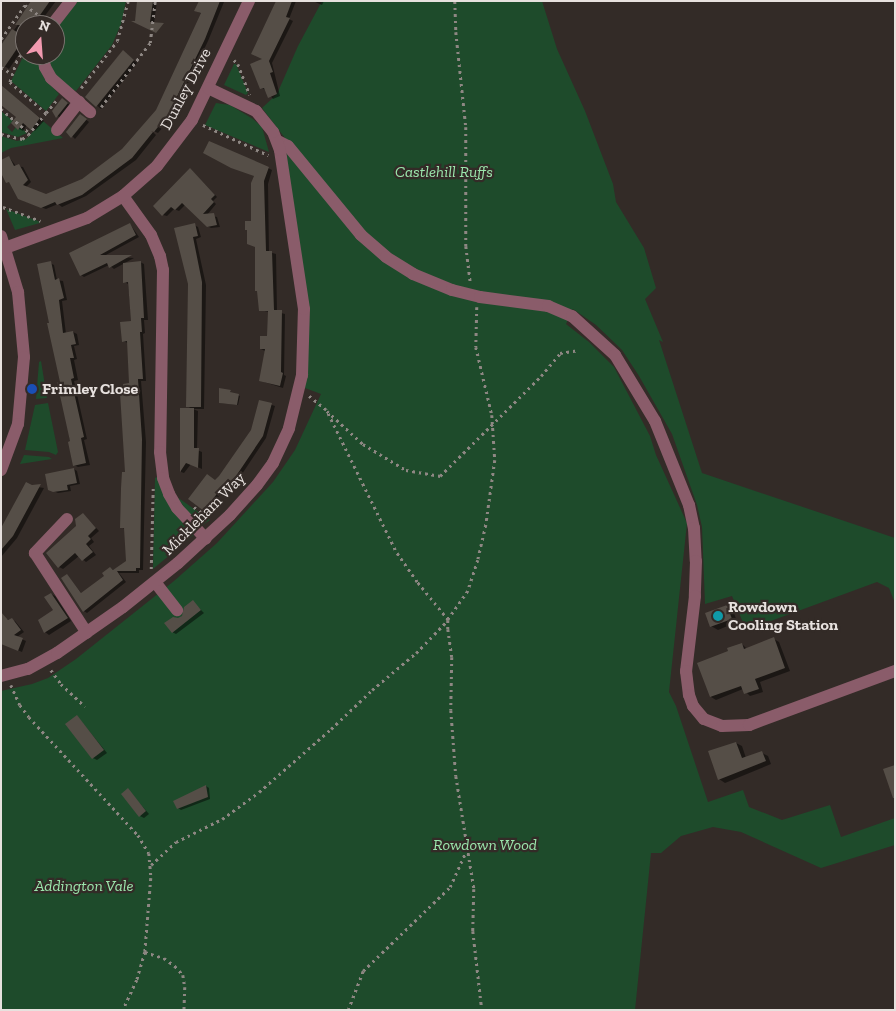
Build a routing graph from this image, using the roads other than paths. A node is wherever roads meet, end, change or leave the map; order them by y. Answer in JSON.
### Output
{"nodes":[{"id":1,"x":71,"y":1,"type":"edge"},
{"id":2,"x":249,"y":1,"type":"edge"},
{"id":3,"x":60,"y":15,"type":"edge"},
{"id":4,"x":45,"y":65,"type":"edge"},
{"id":5,"x":208,"y":88,"type":"junction"},
{"id":6,"x":72,"y":97,"type":"junction"},
{"id":7,"x":90,"y":112,"type":"road end"},
{"id":8,"x":57,"y":130,"type":"dead end"},
{"id":9,"x":278,"y":141,"type":"junction"},
{"id":10,"x":123,"y":196,"type":"junction"},
{"id":11,"x":3,"y":242,"type":"edge"},
{"id":12,"x":1,"y":470,"type":"edge"},
{"id":13,"x":67,"y":519,"type":"dead end"},
{"id":14,"x":206,"y":539,"type":"junction"},
{"id":15,"x":155,"y":582,"type":"junction"},
{"id":16,"x":176,"y":610,"type":"dead end"},
{"id":17,"x":87,"y":633,"type":"junction"},
{"id":18,"x":895,"y":671,"type":"edge"},
{"id":19,"x":5,"y":675,"type":"edge"}],
"edges":[{"from":1,"to":3,"type":"street"},
{"from":2,"to":5,"type":"street","name":"Dunley Drive"},
{"from":4,"to":6,"type":"street"},
{"from":5,"to":9,"type":"street","name":"Mickleham Way"},
{"from":5,"to":10,"type":"street","name":"Dunley Drive"},
{"from":6,"to":7,"type":"street"},
{"from":6,"to":8,"type":"street"},
{"from":9,"to":14,"type":"street","name":"Mickleham Way"},
{"from":9,"to":18,"type":"street"},
{"from":10,"to":11,"type":"street","name":"Dunley Drive"},
{"from":10,"to":14,"type":"street"},
{"from":11,"to":12,"type":"street"},
{"from":13,"to":17,"type":"street"},
{"from":14,"to":15,"type":"street","name":"Mickleham Way"},
{"from":15,"to":16,"type":"street"},
{"from":15,"to":17,"type":"street","name":"Mickleham Way"},
{"from":17,"to":19,"type":"street","name":"Mickleham Way"}]}
